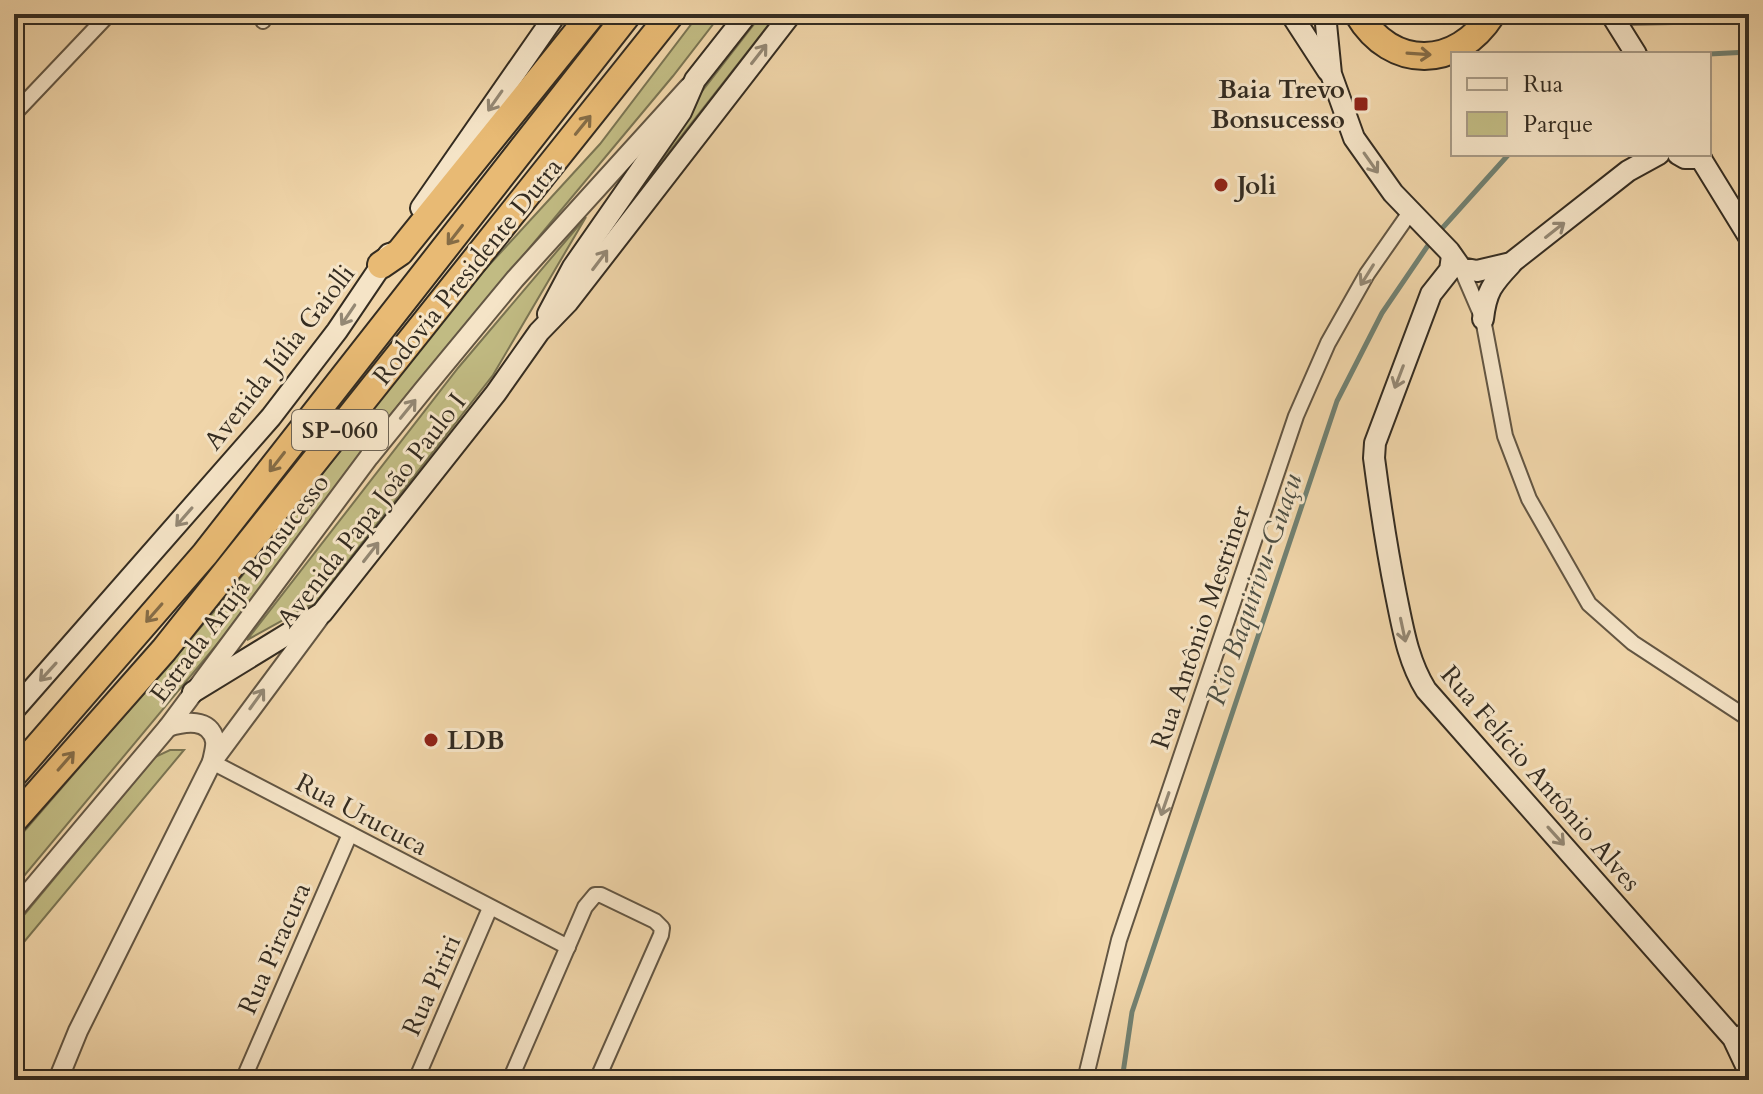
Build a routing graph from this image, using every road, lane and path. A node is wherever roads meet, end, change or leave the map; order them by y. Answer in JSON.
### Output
{"nodes":[{"id":1,"x":109,"y":14,"type":"edge"},
{"id":2,"x":556,"y":14,"type":"edge"},
{"id":3,"x":592,"y":14,"type":"edge"},
{"id":4,"x":628,"y":14,"type":"edge"},
{"id":5,"x":671,"y":14,"type":"edge"},
{"id":6,"x":747,"y":14,"type":"edge"},
{"id":7,"x":791,"y":14,"type":"edge"},
{"id":8,"x":1291,"y":14,"type":"edge"},
{"id":9,"x":1325,"y":14,"type":"edge"},
{"id":10,"x":1358,"y":14,"type":"edge"},
{"id":11,"x":1492,"y":14,"type":"edge"},
{"id":12,"x":1612,"y":15,"type":"edge"},
{"id":13,"x":1669,"y":15,"type":"edge"},
{"id":14,"x":1632,"y":47,"type":"edge"},
{"id":15,"x":1331,"y":74,"type":"junction"},
{"id":16,"x":695,"y":80,"type":"junction"},
{"id":17,"x":16,"y":107,"type":"edge"},
{"id":18,"x":1639,"y":156,"type":"edge"},
{"id":19,"x":1655,"y":156,"type":"edge"},
{"id":20,"x":1700,"y":156,"type":"edge"},
{"id":21,"x":1628,"y":171,"type":"junction"},
{"id":22,"x":1418,"y":218,"type":"junction"},
{"id":23,"x":1749,"y":237,"type":"edge"},
{"id":24,"x":1454,"y":258,"type":"junction"},
{"id":25,"x":1511,"y":263,"type":"junction"},
{"id":26,"x":381,"y":265,"type":"junction"},
{"id":27,"x":1483,"y":319,"type":"junction"},
{"id":28,"x":539,"y":332,"type":"junction"},
{"id":29,"x":322,"y":613,"type":"junction"},
{"id":30,"x":193,"y":692,"type":"junction"},
{"id":31,"x":14,"y":710,"type":"edge"},
{"id":32,"x":1749,"y":719,"type":"edge"},
{"id":33,"x":168,"y":727,"type":"junction"},
{"id":34,"x":212,"y":762,"type":"junction"},
{"id":35,"x":14,"y":774,"type":"edge"},
{"id":36,"x":14,"y":820,"type":"edge"},
{"id":37,"x":350,"y":834,"type":"junction"},
{"id":38,"x":490,"y":908,"type":"junction"},
{"id":39,"x":14,"y":910,"type":"edge"},
{"id":40,"x":568,"y":947,"type":"junction"},
{"id":41,"x":1741,"y":1033,"type":"edge"},
{"id":42,"x":1749,"y":1072,"type":"edge"},
{"id":43,"x":58,"y":1080,"type":"edge"},
{"id":44,"x":243,"y":1080,"type":"edge"},
{"id":45,"x":416,"y":1080,"type":"edge"},
{"id":46,"x":510,"y":1080,"type":"edge"},
{"id":47,"x":597,"y":1080,"type":"edge"},
{"id":48,"x":1085,"y":1080,"type":"edge"}],
"edges":[{"from":1,"to":17,"type":"street"},
{"from":2,"to":26,"type":"main road","name":"Avenida Júlia Gaiolli","one_way":true},
{"from":3,"to":26,"type":"highway"},
{"from":4,"to":35,"type":"highway","name":"Rodovia Presidente Dutra","number":"SP-060","one_way":true},
{"from":36,"to":5,"type":"highway","name":"Rodovia Presidente Dutra","number":"SP-060","one_way":true},
{"from":6,"to":16,"type":"main road"},
{"from":28,"to":7,"type":"main road","name":"Avenida Papa João Paulo I","one_way":true},
{"from":8,"to":15,"type":"main road"},
{"from":9,"to":15,"type":"main road"},
{"from":10,"to":11,"type":"highway","one_way":true},
{"from":12,"to":13,"type":"street"},
{"from":12,"to":14,"type":"main road"},
{"from":13,"to":14,"type":"street"},
{"from":15,"to":22,"type":"main road","one_way":true},
{"from":16,"to":28,"type":"main road"},
{"from":30,"to":16,"type":"street","name":"Estrada Arujá Bonsucesso","one_way":true},
{"from":18,"to":21,"type":"main road"},
{"from":19,"to":21,"type":"main road"},
{"from":20,"to":23,"type":"main road"},
{"from":25,"to":21,"type":"main road","one_way":true},
{"from":22,"to":24,"type":"main road"},
{"from":22,"to":48,"type":"street","name":"Rua Antônio Mestriner","one_way":true},
{"from":24,"to":25,"type":"main road"},
{"from":24,"to":27,"type":"street"},
{"from":24,"to":41,"type":"main road","name":"Rua Felício Antônio Alves","one_way":true},
{"from":25,"to":27,"type":"main road"},
{"from":26,"to":31,"type":"main road","name":"Avenida Júlia Gaiolli","one_way":true},
{"from":27,"to":32,"type":"street"},
{"from":29,"to":28,"type":"main road","name":"Avenida Papa João Paulo I","one_way":true},
{"from":29,"to":30,"type":"main road"},
{"from":34,"to":29,"type":"street","name":"Avenida Papa João Paulo I","one_way":true},
{"from":30,"to":33,"type":"street","name":"Estrada Arujá Bonsucesso"},
{"from":33,"to":34,"type":"street"},
{"from":33,"to":39,"type":"street","name":"Estrada Arujá Bonsucesso"},
{"from":34,"to":37,"type":"street","name":"Rua Urucuca"},
{"from":34,"to":43,"type":"street","name":"Avenida Papa João Paulo I"},
{"from":37,"to":38,"type":"street","name":"Rua Urucuca"},
{"from":37,"to":44,"type":"street","name":"Rua Piracura"},
{"from":38,"to":40,"type":"street","name":"Rua Urucuca"},
{"from":38,"to":45,"type":"street","name":"Rua Piriri"},
{"from":40,"to":46,"type":"street"},
{"from":40,"to":47,"type":"street"},
{"from":41,"to":42,"type":"main road","name":"Rua Felício Antônio Alves"}]}
